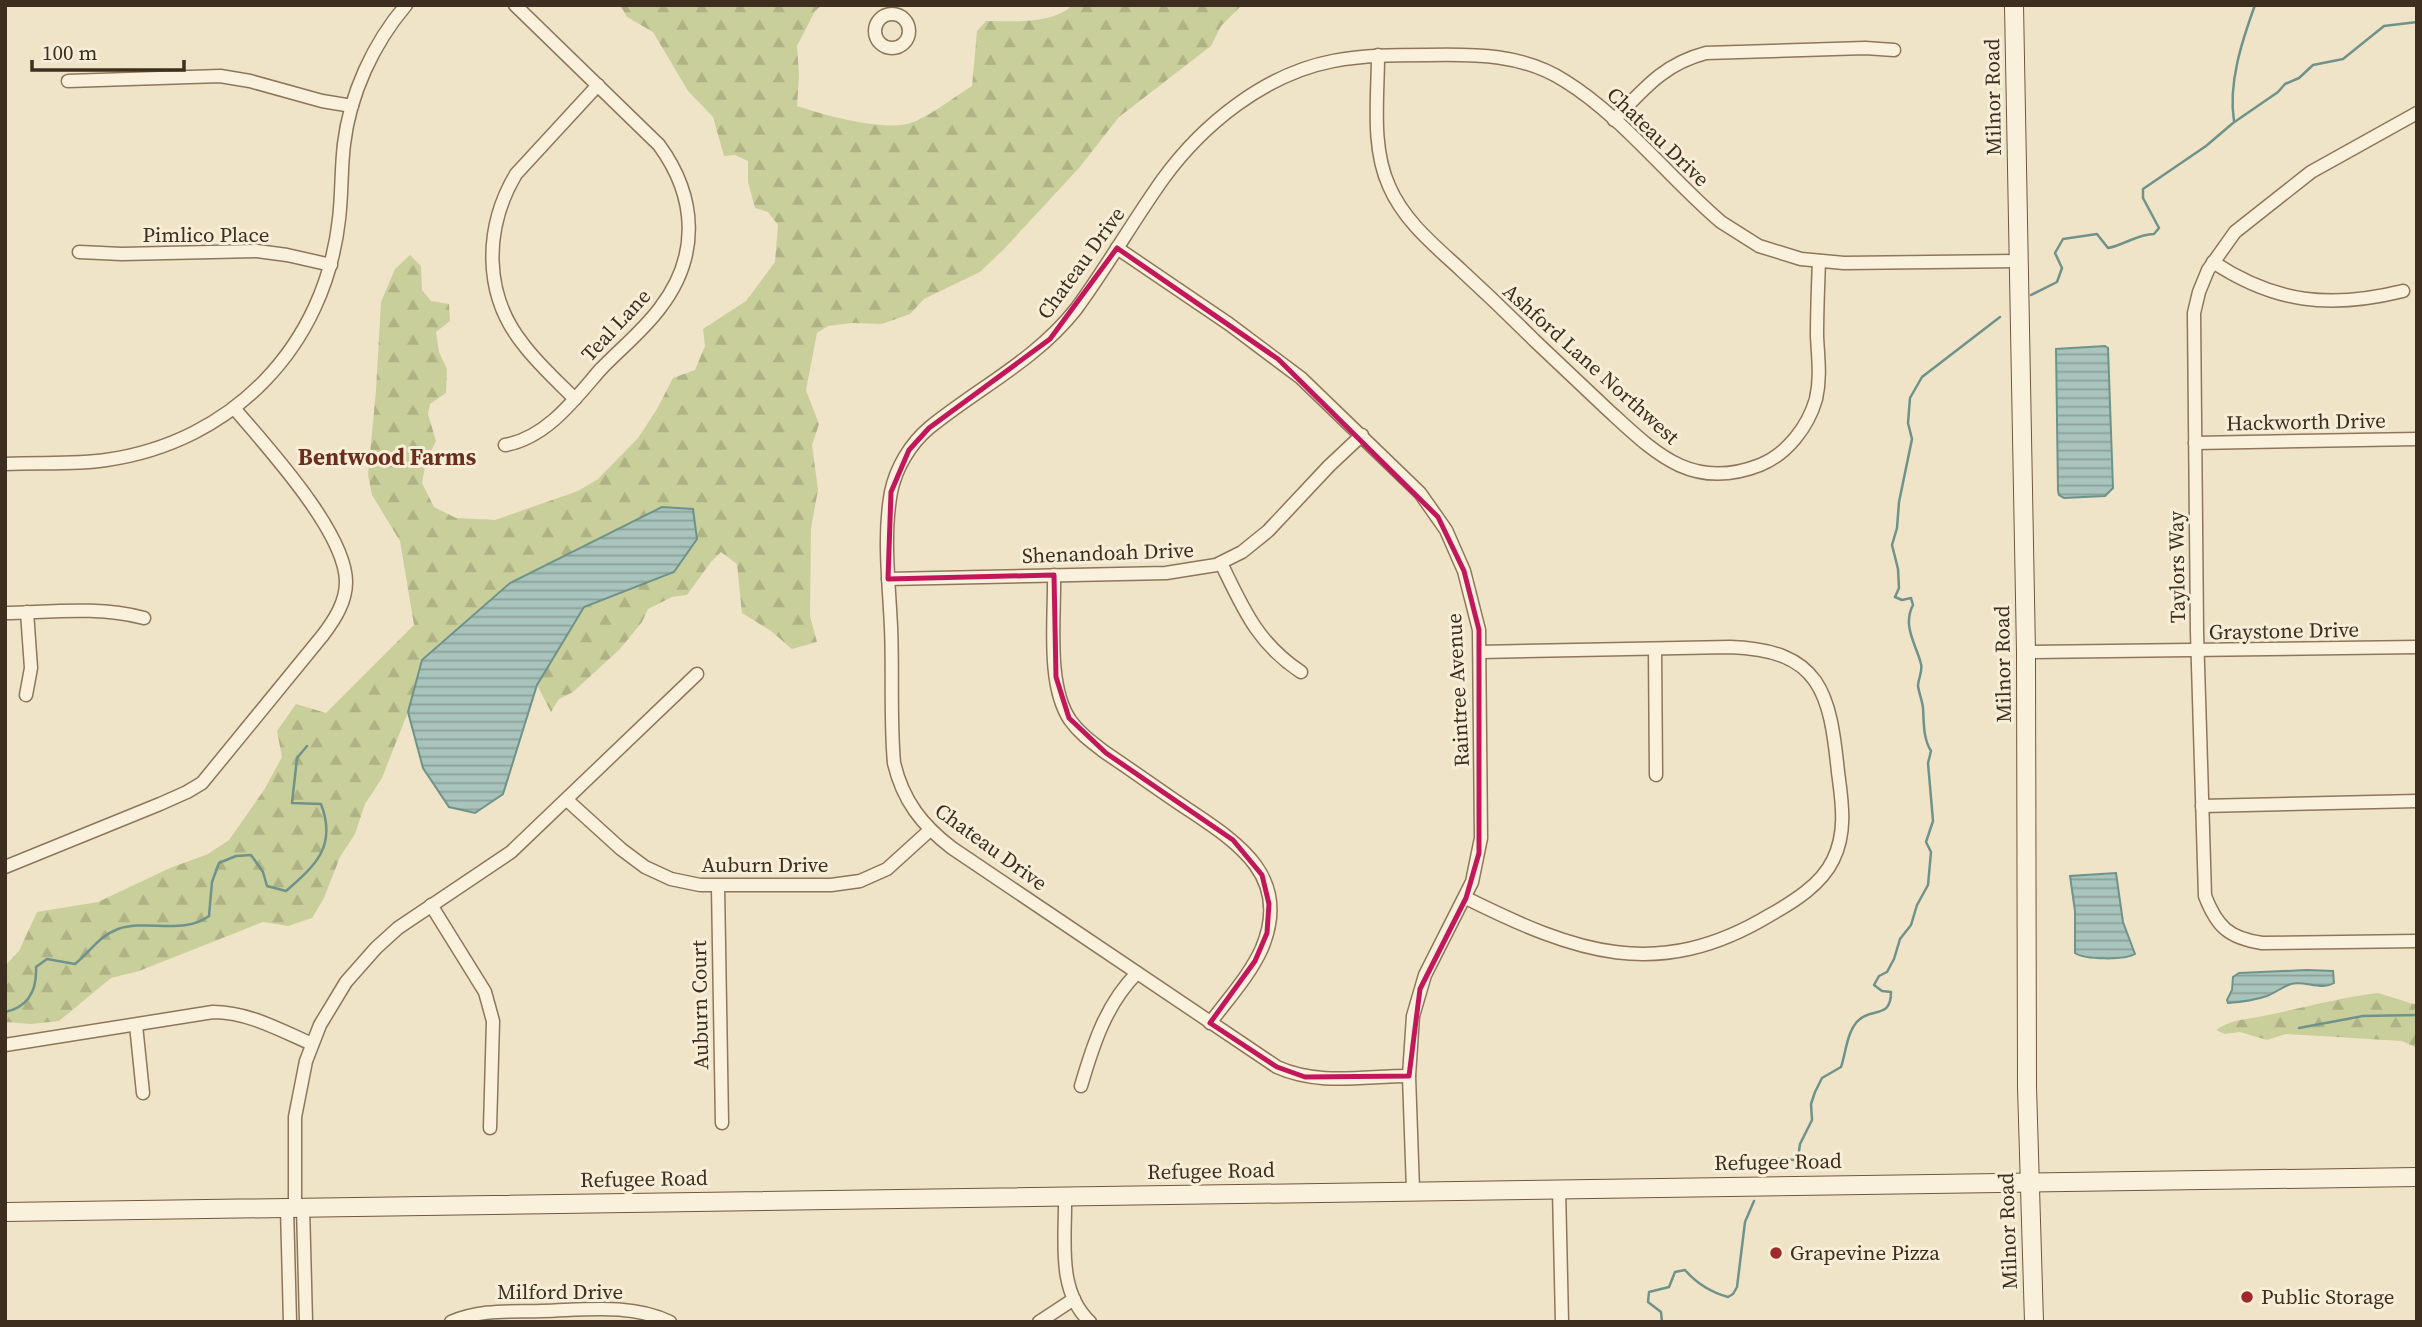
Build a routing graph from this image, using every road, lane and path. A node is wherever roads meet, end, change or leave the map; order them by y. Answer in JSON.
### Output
{"nodes":[{"id":1,"x":406,"y":5,"type":"edge"},
{"id":2,"x":515,"y":5,"type":"edge"},
{"id":3,"x":2014,"y":5,"type":"edge"},
{"id":4,"x":1894,"y":50,"type":"dead end"},
{"id":5,"x":1378,"y":55,"type":"junction"},
{"id":6,"x":68,"y":81,"type":"dead end"},
{"id":7,"x":598,"y":85,"type":"junction"},
{"id":8,"x":352,"y":106,"type":"junction"},
{"id":9,"x":2417,"y":113,"type":"edge"},
{"id":10,"x":1614,"y":120,"type":"junction"},
{"id":11,"x":1117,"y":248,"type":"junction"},
{"id":12,"x":79,"y":252,"type":"dead end"},
{"id":13,"x":1819,"y":261,"type":"junction"},
{"id":14,"x":2018,"y":261,"type":"junction"},
{"id":15,"x":2213,"y":262,"type":"junction"},
{"id":16,"x":331,"y":265,"type":"junction"},
{"id":17,"x":2403,"y":291,"type":"dead end"},
{"id":18,"x":575,"y":399,"type":"junction"},
{"id":19,"x":234,"y":408,"type":"junction"},
{"id":20,"x":1362,"y":435,"type":"junction"},
{"id":21,"x":2417,"y":439,"type":"edge"},
{"id":22,"x":2195,"y":443,"type":"junction"},
{"id":23,"x":505,"y":445,"type":"dead end"},
{"id":24,"x":5,"y":464,"type":"edge"},
{"id":25,"x":1221,"y":563,"type":"junction"},
{"id":26,"x":1054,"y":575,"type":"junction"},
{"id":27,"x":888,"y":579,"type":"junction"},
{"id":28,"x":27,"y":612,"type":"junction"},
{"id":29,"x":5,"y":613,"type":"edge"},
{"id":30,"x":144,"y":618,"type":"dead end"},
{"id":31,"x":2417,"y":647,"type":"edge"},
{"id":32,"x":1655,"y":649,"type":"junction"},
{"id":33,"x":2198,"y":651,"type":"junction"},
{"id":34,"x":1480,"y":652,"type":"junction"},
{"id":35,"x":2026,"y":652,"type":"junction"},
{"id":36,"x":1301,"y":672,"type":"dead end"},
{"id":37,"x":698,"y":674,"type":"dead end"},
{"id":38,"x":26,"y":695,"type":"dead end"},
{"id":39,"x":1656,"y":775,"type":"dead end"},
{"id":40,"x":567,"y":800,"type":"junction"},
{"id":41,"x":2417,"y":801,"type":"edge"},
{"id":42,"x":2202,"y":806,"type":"junction"},
{"id":43,"x":930,"y":830,"type":"junction"},
{"id":44,"x":5,"y":867,"type":"edge"},
{"id":45,"x":718,"y":886,"type":"junction"},
{"id":46,"x":1466,"y":898,"type":"junction"},
{"id":47,"x":431,"y":905,"type":"junction"},
{"id":48,"x":2417,"y":941,"type":"edge"},
{"id":49,"x":1137,"y":973,"type":"junction"},
{"id":50,"x":1210,"y":1023,"type":"junction"},
{"id":51,"x":136,"y":1025,"type":"junction"},
{"id":52,"x":312,"y":1044,"type":"junction"},
{"id":53,"x":5,"y":1045,"type":"edge"},
{"id":54,"x":1409,"y":1076,"type":"junction"},
{"id":55,"x":1081,"y":1086,"type":"dead end"},
{"id":56,"x":143,"y":1093,"type":"dead end"},
{"id":57,"x":722,"y":1123,"type":"dead end"},
{"id":58,"x":490,"y":1128,"type":"dead end"},
{"id":59,"x":2417,"y":1177,"type":"edge"},
{"id":60,"x":2029,"y":1181,"type":"junction"},
{"id":61,"x":1559,"y":1189,"type":"junction"},
{"id":62,"x":1413,"y":1190,"type":"junction"},
{"id":63,"x":1065,"y":1196,"type":"junction"},
{"id":64,"x":295,"y":1208,"type":"junction"},
{"id":65,"x":5,"y":1212,"type":"edge"},
{"id":66,"x":1074,"y":1299,"type":"junction"},
{"id":67,"x":290,"y":1322,"type":"edge"},
{"id":68,"x":306,"y":1322,"type":"edge"},
{"id":69,"x":451,"y":1322,"type":"edge"},
{"id":70,"x":670,"y":1322,"type":"edge"},
{"id":71,"x":1039,"y":1322,"type":"edge"},
{"id":72,"x":1090,"y":1322,"type":"edge"},
{"id":73,"x":1562,"y":1322,"type":"edge"},
{"id":74,"x":2034,"y":1322,"type":"edge"}],
"edges":[{"from":1,"to":8,"type":"street"},
{"from":2,"to":7,"type":"street","name":"Teal Lane"},
{"from":3,"to":14,"type":"main road","name":"Milnor Road"},
{"from":4,"to":10,"type":"street"},
{"from":5,"to":10,"type":"street","name":"Chateau Drive"},
{"from":5,"to":11,"type":"street","name":"Chateau Drive"},
{"from":5,"to":13,"type":"street","name":"Ashford Lane Northwest"},
{"from":6,"to":8,"type":"street"},
{"from":7,"to":18,"type":"street"},
{"from":7,"to":18,"type":"street","name":"Teal Lane"},
{"from":8,"to":16,"type":"street"},
{"from":9,"to":15,"type":"street","name":"Taylors Way"},
{"from":10,"to":13,"type":"street","name":"Chateau Drive"},
{"from":11,"to":20,"type":"street","name":"Raintree Avenue"},
{"from":11,"to":27,"type":"street","name":"Chateau Drive"},
{"from":12,"to":16,"type":"street","name":"Pimlico Place"},
{"from":13,"to":14,"type":"street","name":"Chateau Drive"},
{"from":14,"to":35,"type":"main road","name":"Milnor Road"},
{"from":15,"to":17,"type":"street"},
{"from":15,"to":22,"type":"street","name":"Taylors Way"},
{"from":16,"to":19,"type":"street"},
{"from":18,"to":23,"type":"street","name":"Teal Lane"},
{"from":19,"to":24,"type":"street"},
{"from":19,"to":44,"type":"street"},
{"from":20,"to":25,"type":"street","name":"Shenandoah Drive"},
{"from":20,"to":34,"type":"street","name":"Raintree Avenue"},
{"from":21,"to":22,"type":"street","name":"Hackworth Drive"},
{"from":22,"to":33,"type":"street","name":"Taylors Way"},
{"from":25,"to":26,"type":"street","name":"Shenandoah Drive"},
{"from":25,"to":36,"type":"street"},
{"from":26,"to":27,"type":"street","name":"Shenandoah Drive"},
{"from":26,"to":50,"type":"street"},
{"from":27,"to":43,"type":"street","name":"Chateau Drive"},
{"from":28,"to":29,"type":"street"},
{"from":28,"to":30,"type":"street"},
{"from":28,"to":38,"type":"street"},
{"from":31,"to":33,"type":"street","name":"Graystone Drive"},
{"from":32,"to":34,"type":"street"},
{"from":32,"to":39,"type":"street"},
{"from":32,"to":46,"type":"street"},
{"from":33,"to":35,"type":"street","name":"Graystone Drive"},
{"from":33,"to":42,"type":"street","name":"Taylors Way"},
{"from":34,"to":46,"type":"street","name":"Raintree Avenue"},
{"from":35,"to":60,"type":"main road","name":"Milnor Road"},
{"from":37,"to":40,"type":"street"},
{"from":40,"to":45,"type":"street","name":"Auburn Drive"},
{"from":40,"to":47,"type":"street"},
{"from":41,"to":42,"type":"street"},
{"from":42,"to":48,"type":"street","name":"Taylors Way"},
{"from":43,"to":45,"type":"street","name":"Auburn Drive"},
{"from":43,"to":49,"type":"street","name":"Chateau Drive"},
{"from":45,"to":57,"type":"street","name":"Auburn Court"},
{"from":46,"to":54,"type":"street","name":"Raintree Avenue"},
{"from":47,"to":52,"type":"street"},
{"from":47,"to":58,"type":"street"},
{"from":49,"to":50,"type":"street","name":"Chateau Drive"},
{"from":49,"to":55,"type":"street"},
{"from":50,"to":54,"type":"street","name":"Chateau Drive"},
{"from":51,"to":52,"type":"street"},
{"from":51,"to":53,"type":"street"},
{"from":51,"to":56,"type":"street"},
{"from":52,"to":64,"type":"street"},
{"from":54,"to":62,"type":"street","name":"Raintree Avenue"},
{"from":59,"to":60,"type":"main road","name":"Refugee Road"},
{"from":60,"to":61,"type":"main road","name":"Refugee Road"},
{"from":60,"to":74,"type":"main road","name":"Milnor Road"},
{"from":61,"to":62,"type":"main road","name":"Refugee Road"},
{"from":61,"to":73,"type":"street"},
{"from":62,"to":63,"type":"main road","name":"Refugee Road"},
{"from":63,"to":64,"type":"main road","name":"Refugee Road"},
{"from":63,"to":66,"type":"street"},
{"from":64,"to":65,"type":"main road","name":"Refugee Road"},
{"from":64,"to":67,"type":"street"},
{"from":64,"to":68,"type":"street"},
{"from":66,"to":71,"type":"street"},
{"from":66,"to":72,"type":"street"},
{"from":69,"to":70,"type":"street","name":"Milford Drive"}]}
